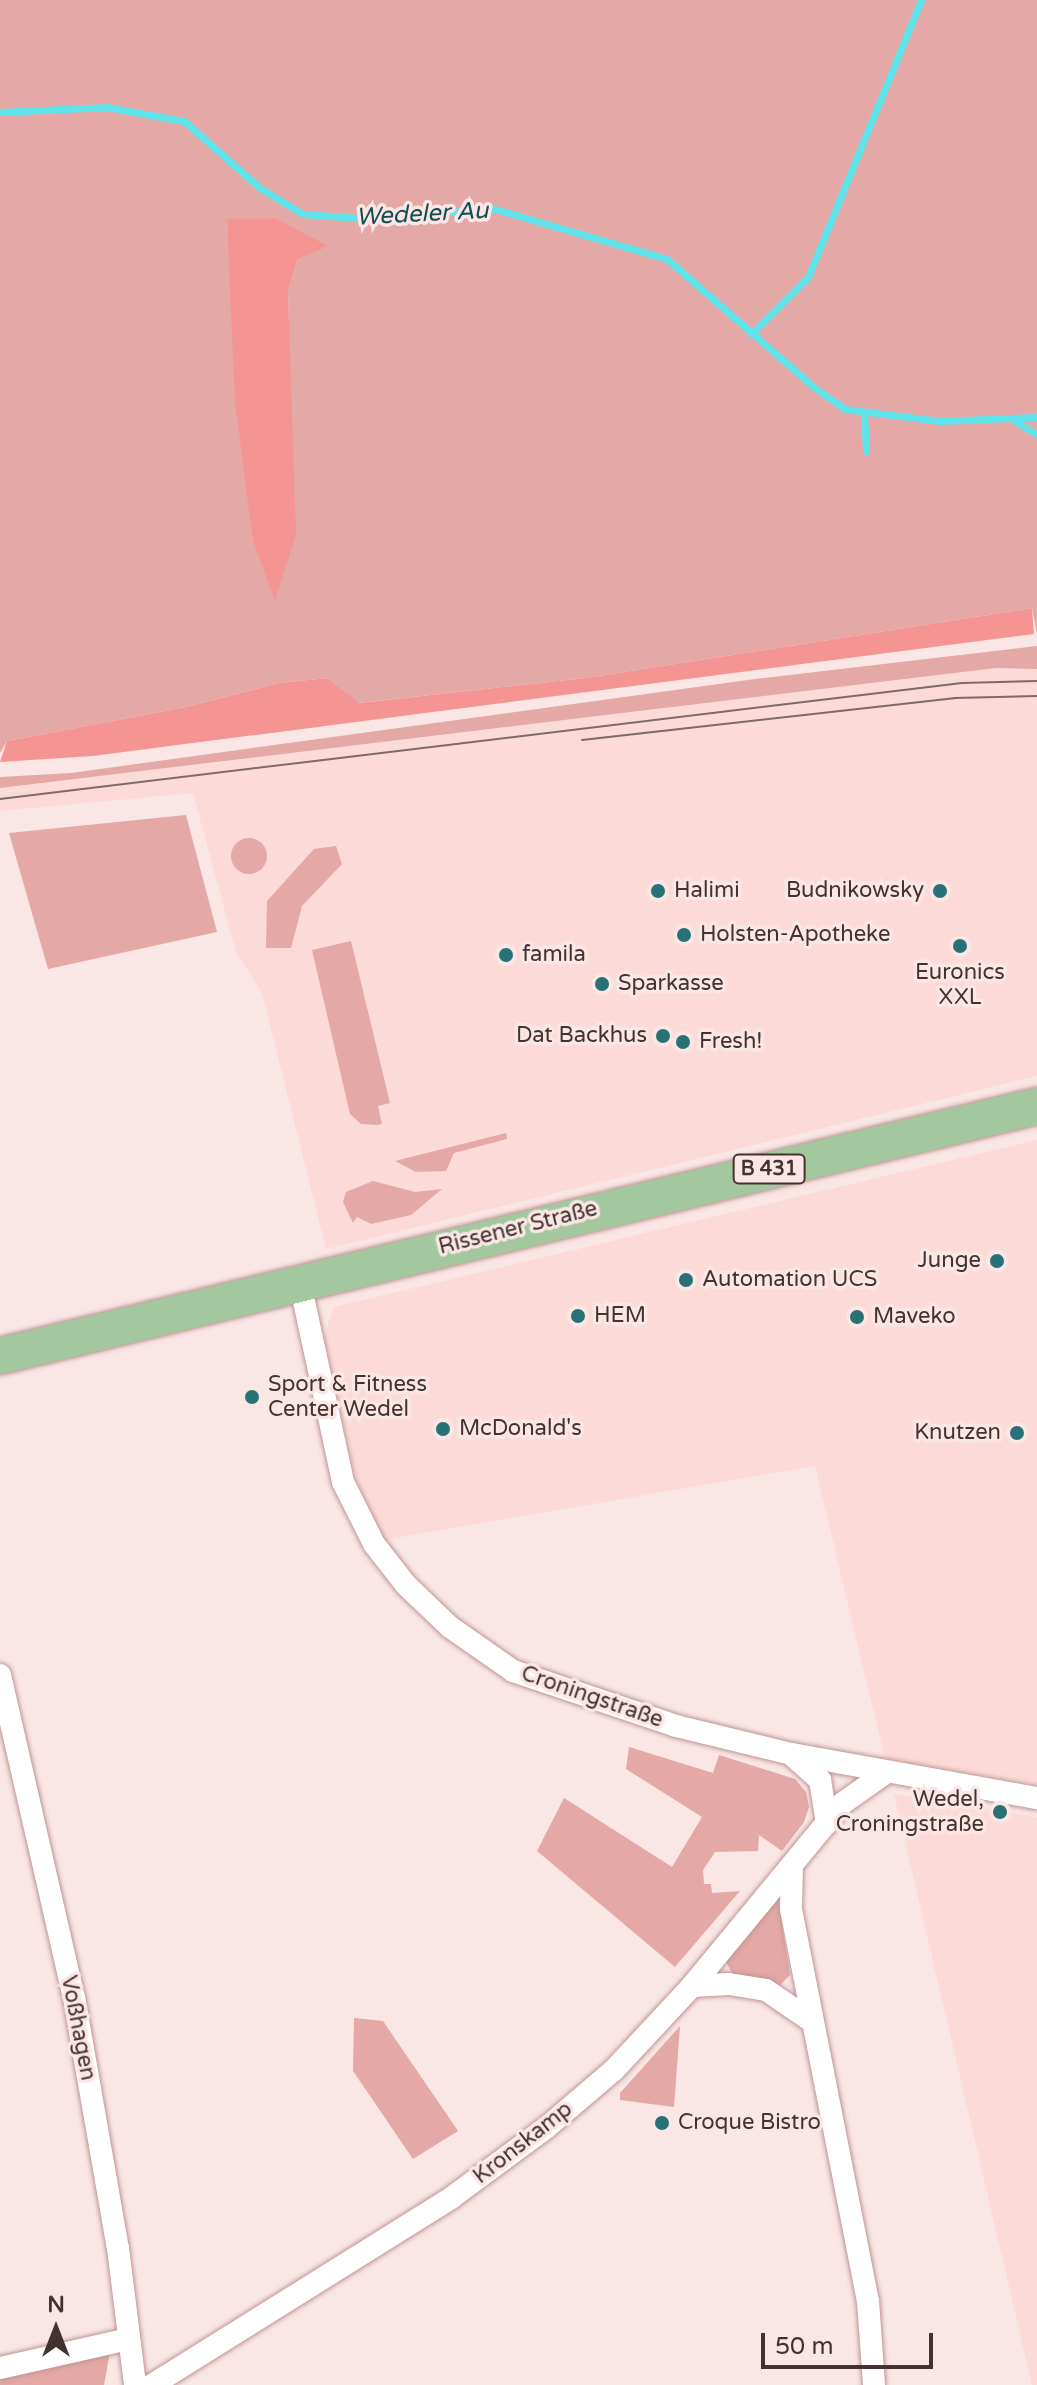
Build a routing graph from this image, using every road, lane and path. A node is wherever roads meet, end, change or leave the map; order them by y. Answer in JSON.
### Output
{"nodes":[{"id":1,"x":1037,"y":1106,"type":"edge"},
{"id":2,"x":300,"y":1283,"type":"junction"},
{"id":3,"x":0,"y":1356,"type":"edge"},
{"id":4,"x":0,"y":1675,"type":"edge"},
{"id":5,"x":792,"y":1754,"type":"junction"},
{"id":6,"x":887,"y":1772,"type":"junction"},
{"id":7,"x":1037,"y":1798,"type":"edge"},
{"id":8,"x":827,"y":1823,"type":"junction"},
{"id":9,"x":792,"y":1867,"type":"junction"},
{"id":10,"x":692,"y":1986,"type":"junction"},
{"id":11,"x":810,"y":2020,"type":"junction"},
{"id":12,"x":129,"y":2339,"type":"junction"},
{"id":13,"x":0,"y":2368,"type":"edge"},
{"id":14,"x":135,"y":2385,"type":"edge"},
{"id":15,"x":152,"y":2385,"type":"edge"},
{"id":16,"x":874,"y":2385,"type":"edge"}],
"edges":[{"from":1,"to":2,"type":"main road","name":"Rissener Straße","number":"B 431"},
{"from":2,"to":3,"type":"main road","name":"Rissener Straße","number":"B 431"},
{"from":2,"to":5,"type":"street","name":"Croningstraße"},
{"from":4,"to":12,"type":"street","name":"Voßhagen"},
{"from":5,"to":6,"type":"street","name":"Croningstraße"},
{"from":5,"to":8,"type":"street"},
{"from":6,"to":7,"type":"street"},
{"from":6,"to":8,"type":"street","name":"Kronskamp"},
{"from":8,"to":9,"type":"street","name":"Kronskamp"},
{"from":9,"to":10,"type":"street","name":"Kronskamp"},
{"from":9,"to":11,"type":"street"},
{"from":10,"to":11,"type":"street"},
{"from":10,"to":15,"type":"street","name":"Kronskamp"},
{"from":11,"to":16,"type":"street"},
{"from":12,"to":13,"type":"street"},
{"from":12,"to":14,"type":"street","name":"Voßhagen"}]}
